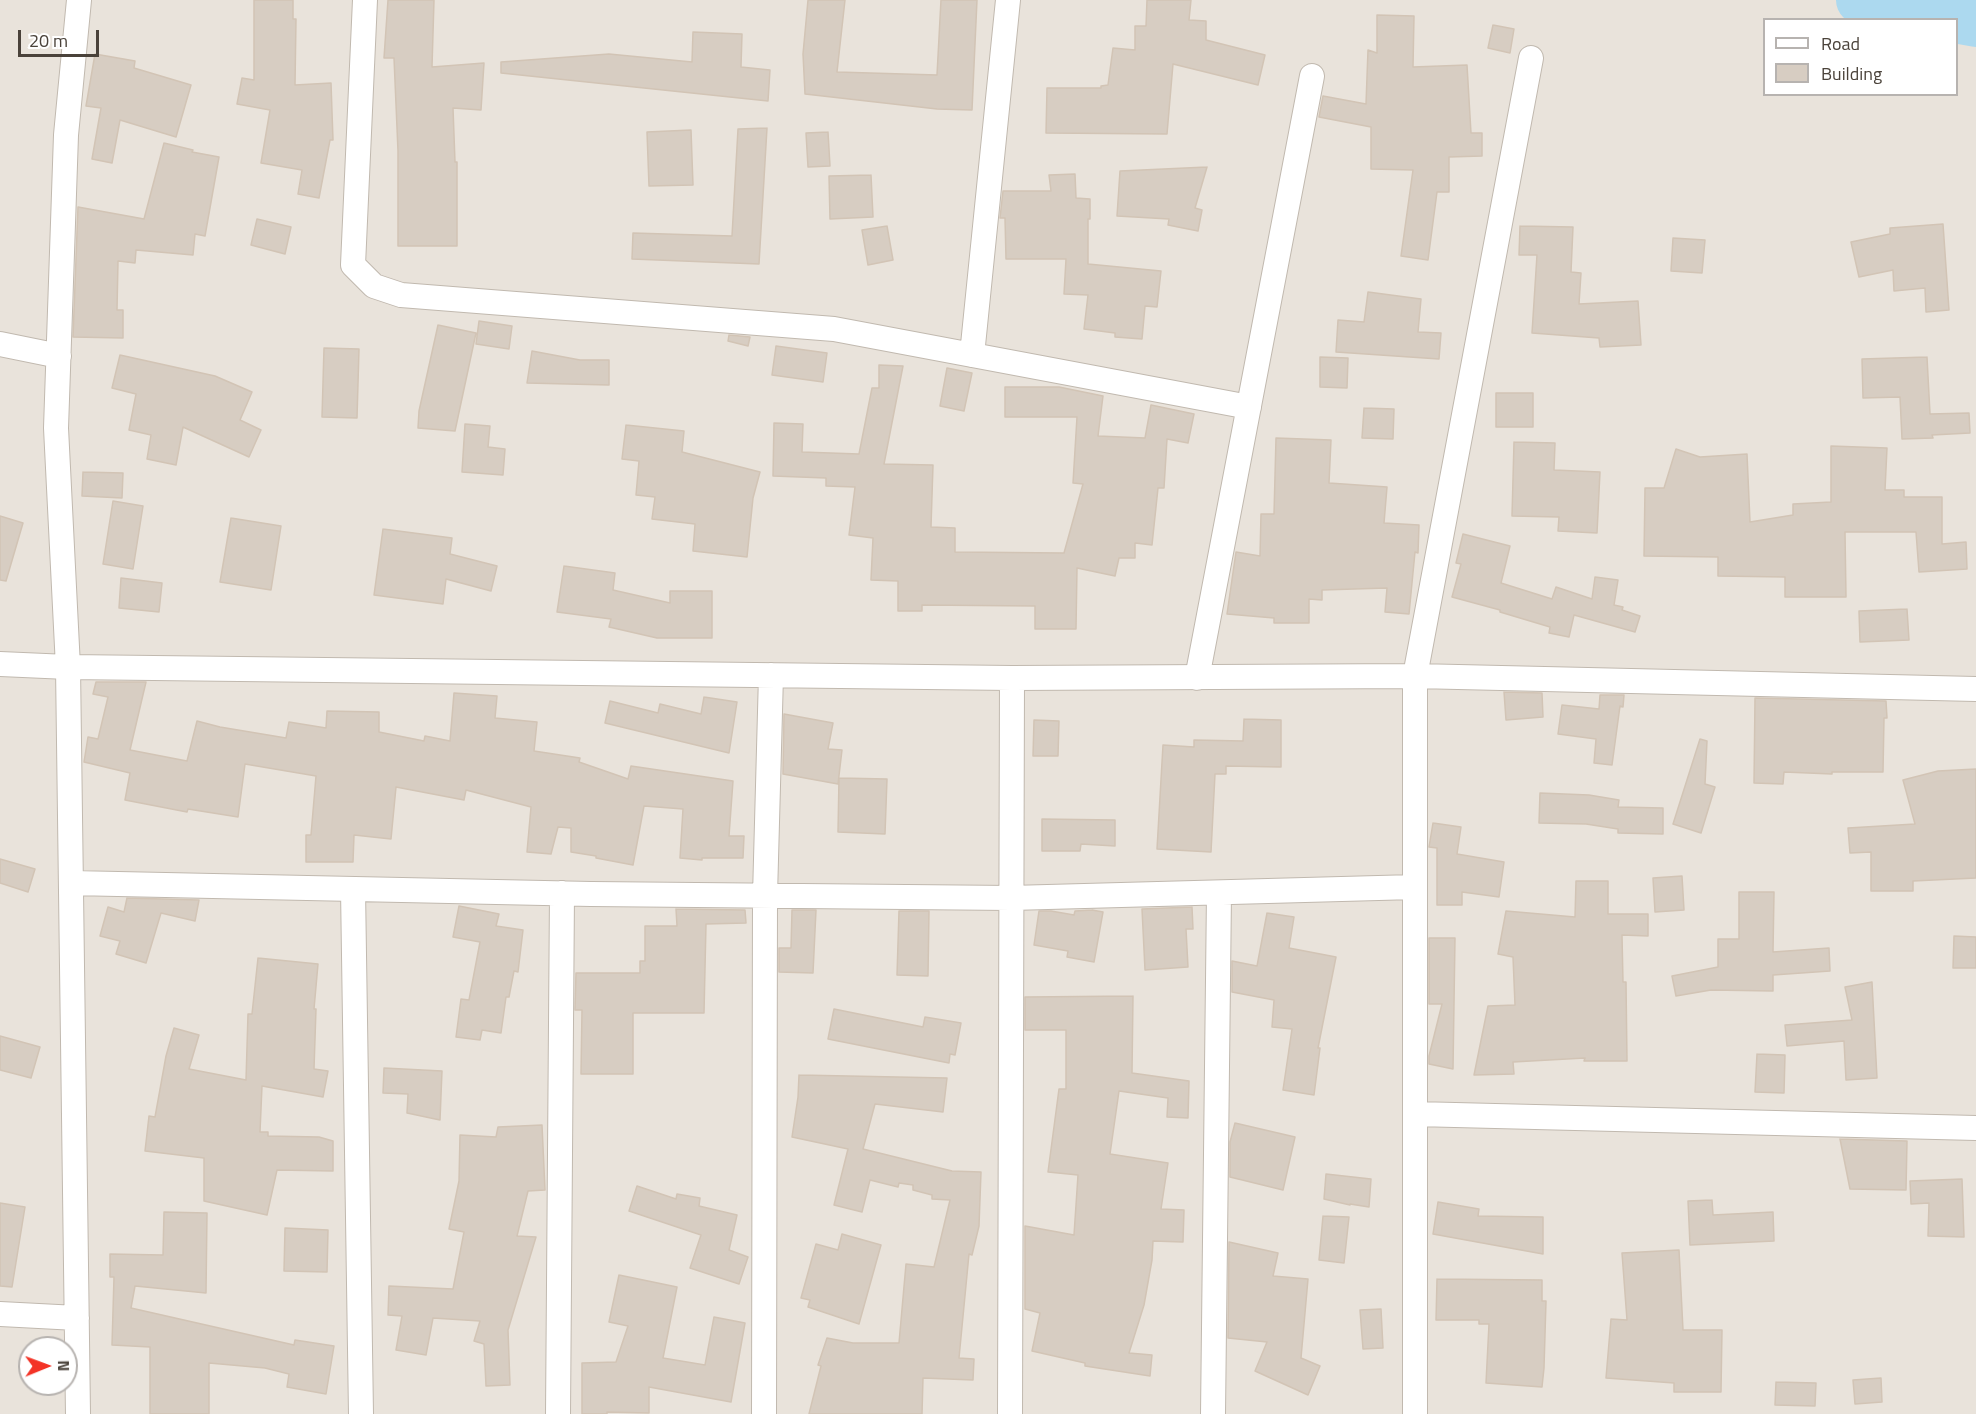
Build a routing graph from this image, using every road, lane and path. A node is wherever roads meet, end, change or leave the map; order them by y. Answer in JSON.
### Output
{"nodes":[{"id":1,"x":80,"y":0,"type":"edge"},
{"id":2,"x":365,"y":0,"type":"edge"},
{"id":3,"x":1008,"y":0,"type":"edge"},
{"id":4,"x":1531,"y":58,"type":"dead end"},
{"id":5,"x":1311,"y":76,"type":"dead end"},
{"id":6,"x":0,"y":344,"type":"edge"},
{"id":7,"x":972,"y":355,"type":"junction"},
{"id":8,"x":59,"y":356,"type":"junction"},
{"id":9,"x":1249,"y":406,"type":"junction"},
{"id":10,"x":0,"y":664,"type":"edge"},
{"id":11,"x":68,"y":667,"type":"junction"},
{"id":12,"x":771,"y":675,"type":"junction"},
{"id":13,"x":1415,"y":676,"type":"junction"},
{"id":14,"x":1012,"y":678,"type":"junction"},
{"id":15,"x":1197,"y":678,"type":"junction"},
{"id":16,"x":1976,"y":689,"type":"edge"},
{"id":17,"x":71,"y":883,"type":"junction"},
{"id":18,"x":1415,"y":887,"type":"junction"},
{"id":19,"x":353,"y":889,"type":"junction"},
{"id":20,"x":562,"y":893,"type":"junction"},
{"id":21,"x":1220,"y":893,"type":"junction"},
{"id":22,"x":765,"y":896,"type":"junction"},
{"id":23,"x":1011,"y":898,"type":"junction"},
{"id":24,"x":1415,"y":1114,"type":"junction"},
{"id":25,"x":1976,"y":1128,"type":"edge"},
{"id":26,"x":0,"y":1314,"type":"edge"},
{"id":27,"x":77,"y":1318,"type":"junction"},
{"id":28,"x":78,"y":1414,"type":"edge"},
{"id":29,"x":361,"y":1414,"type":"edge"},
{"id":30,"x":558,"y":1414,"type":"edge"},
{"id":31,"x":764,"y":1414,"type":"edge"},
{"id":32,"x":1010,"y":1414,"type":"edge"},
{"id":33,"x":1213,"y":1414,"type":"edge"},
{"id":34,"x":1415,"y":1414,"type":"edge"}],
"edges":[{"from":1,"to":8,"type":"street"},
{"from":2,"to":7,"type":"street"},
{"from":3,"to":7,"type":"street"},
{"from":4,"to":13,"type":"street"},
{"from":5,"to":9,"type":"street"},
{"from":6,"to":8,"type":"street"},
{"from":7,"to":9,"type":"street"},
{"from":8,"to":11,"type":"street"},
{"from":9,"to":15,"type":"street"},
{"from":10,"to":11,"type":"street"},
{"from":11,"to":12,"type":"street"},
{"from":11,"to":17,"type":"street"},
{"from":12,"to":14,"type":"street"},
{"from":12,"to":22,"type":"street"},
{"from":13,"to":15,"type":"street"},
{"from":13,"to":16,"type":"street"},
{"from":13,"to":18,"type":"street"},
{"from":14,"to":15,"type":"street"},
{"from":14,"to":23,"type":"street"},
{"from":17,"to":19,"type":"street"},
{"from":17,"to":27,"type":"street"},
{"from":18,"to":21,"type":"street"},
{"from":18,"to":24,"type":"street"},
{"from":19,"to":20,"type":"street"},
{"from":19,"to":29,"type":"street"},
{"from":20,"to":22,"type":"street"},
{"from":20,"to":30,"type":"street"},
{"from":21,"to":23,"type":"street"},
{"from":21,"to":33,"type":"street"},
{"from":22,"to":23,"type":"street"},
{"from":22,"to":31,"type":"street"},
{"from":23,"to":32,"type":"street"},
{"from":24,"to":25,"type":"street"},
{"from":24,"to":34,"type":"street"},
{"from":26,"to":27,"type":"street"},
{"from":27,"to":28,"type":"street"}]}
